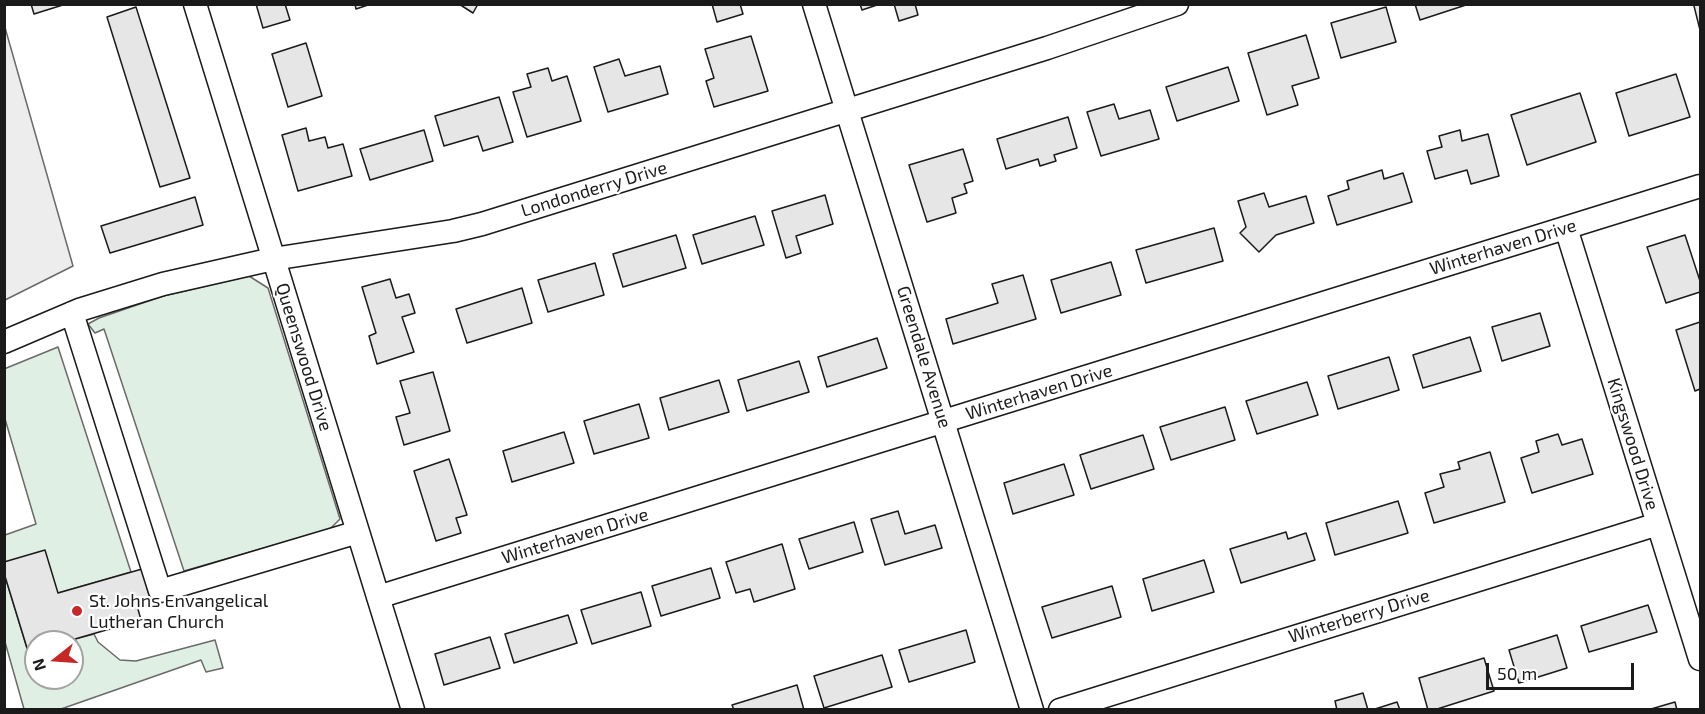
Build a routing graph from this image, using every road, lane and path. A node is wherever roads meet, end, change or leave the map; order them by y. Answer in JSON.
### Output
{"nodes":[{"id":1,"x":195,"y":4,"type":"edge"},
{"id":2,"x":814,"y":4,"type":"edge"},
{"id":3,"x":1177,"y":4,"type":"edge"},
{"id":4,"x":1154,"y":9,"type":"edge"},
{"id":5,"x":847,"y":111,"type":"junction"},
{"id":6,"x":1701,"y":186,"type":"edge"},
{"id":7,"x":1566,"y":228,"type":"junction"},
{"id":8,"x":273,"y":259,"type":"junction"},
{"id":9,"x":72,"y":313,"type":"junction"},
{"id":10,"x":4,"y":342,"type":"edge"},
{"id":11,"x":944,"y":421,"type":"junction"},
{"id":12,"x":1658,"y":524,"type":"junction"},
{"id":13,"x":358,"y":532,"type":"junction"},
{"id":14,"x":378,"y":597,"type":"junction"},
{"id":15,"x":1701,"y":659,"type":"edge"},
{"id":16,"x":413,"y":710,"type":"edge"},
{"id":17,"x":1032,"y":710,"type":"edge"},
{"id":18,"x":1060,"y":710,"type":"edge"}],
"edges":[{"from":1,"to":8,"type":"street","name":"Queenswood Drive"},
{"from":2,"to":5,"type":"street","name":"Greendale Avenue"},
{"from":3,"to":4,"type":"street","name":"Londonderry Drive"},
{"from":4,"to":5,"type":"street","name":"Londonderry Drive"},
{"from":5,"to":8,"type":"street","name":"Londonderry Drive"},
{"from":5,"to":11,"type":"street","name":"Greendale Avenue"},
{"from":6,"to":7,"type":"street","name":"Winterhaven Drive"},
{"from":7,"to":11,"type":"street","name":"Winterhaven Drive"},
{"from":7,"to":12,"type":"street","name":"Kingswood Drive"},
{"from":8,"to":9,"type":"street","name":"Londonderry Drive"},
{"from":8,"to":13,"type":"street","name":"Queenswood Drive"},
{"from":9,"to":10,"type":"street","name":"Londonderry Drive"},
{"from":9,"to":13,"type":"street"},
{"from":11,"to":14,"type":"street","name":"Winterhaven Drive"},
{"from":11,"to":17,"type":"street","name":"Greendale Avenue"},
{"from":12,"to":15,"type":"street","name":"Kingswood Drive"},
{"from":12,"to":18,"type":"street","name":"Winterberry Drive"},
{"from":13,"to":14,"type":"street","name":"Queenswood Drive"},
{"from":14,"to":16,"type":"street","name":"Queenswood Drive"}]}
